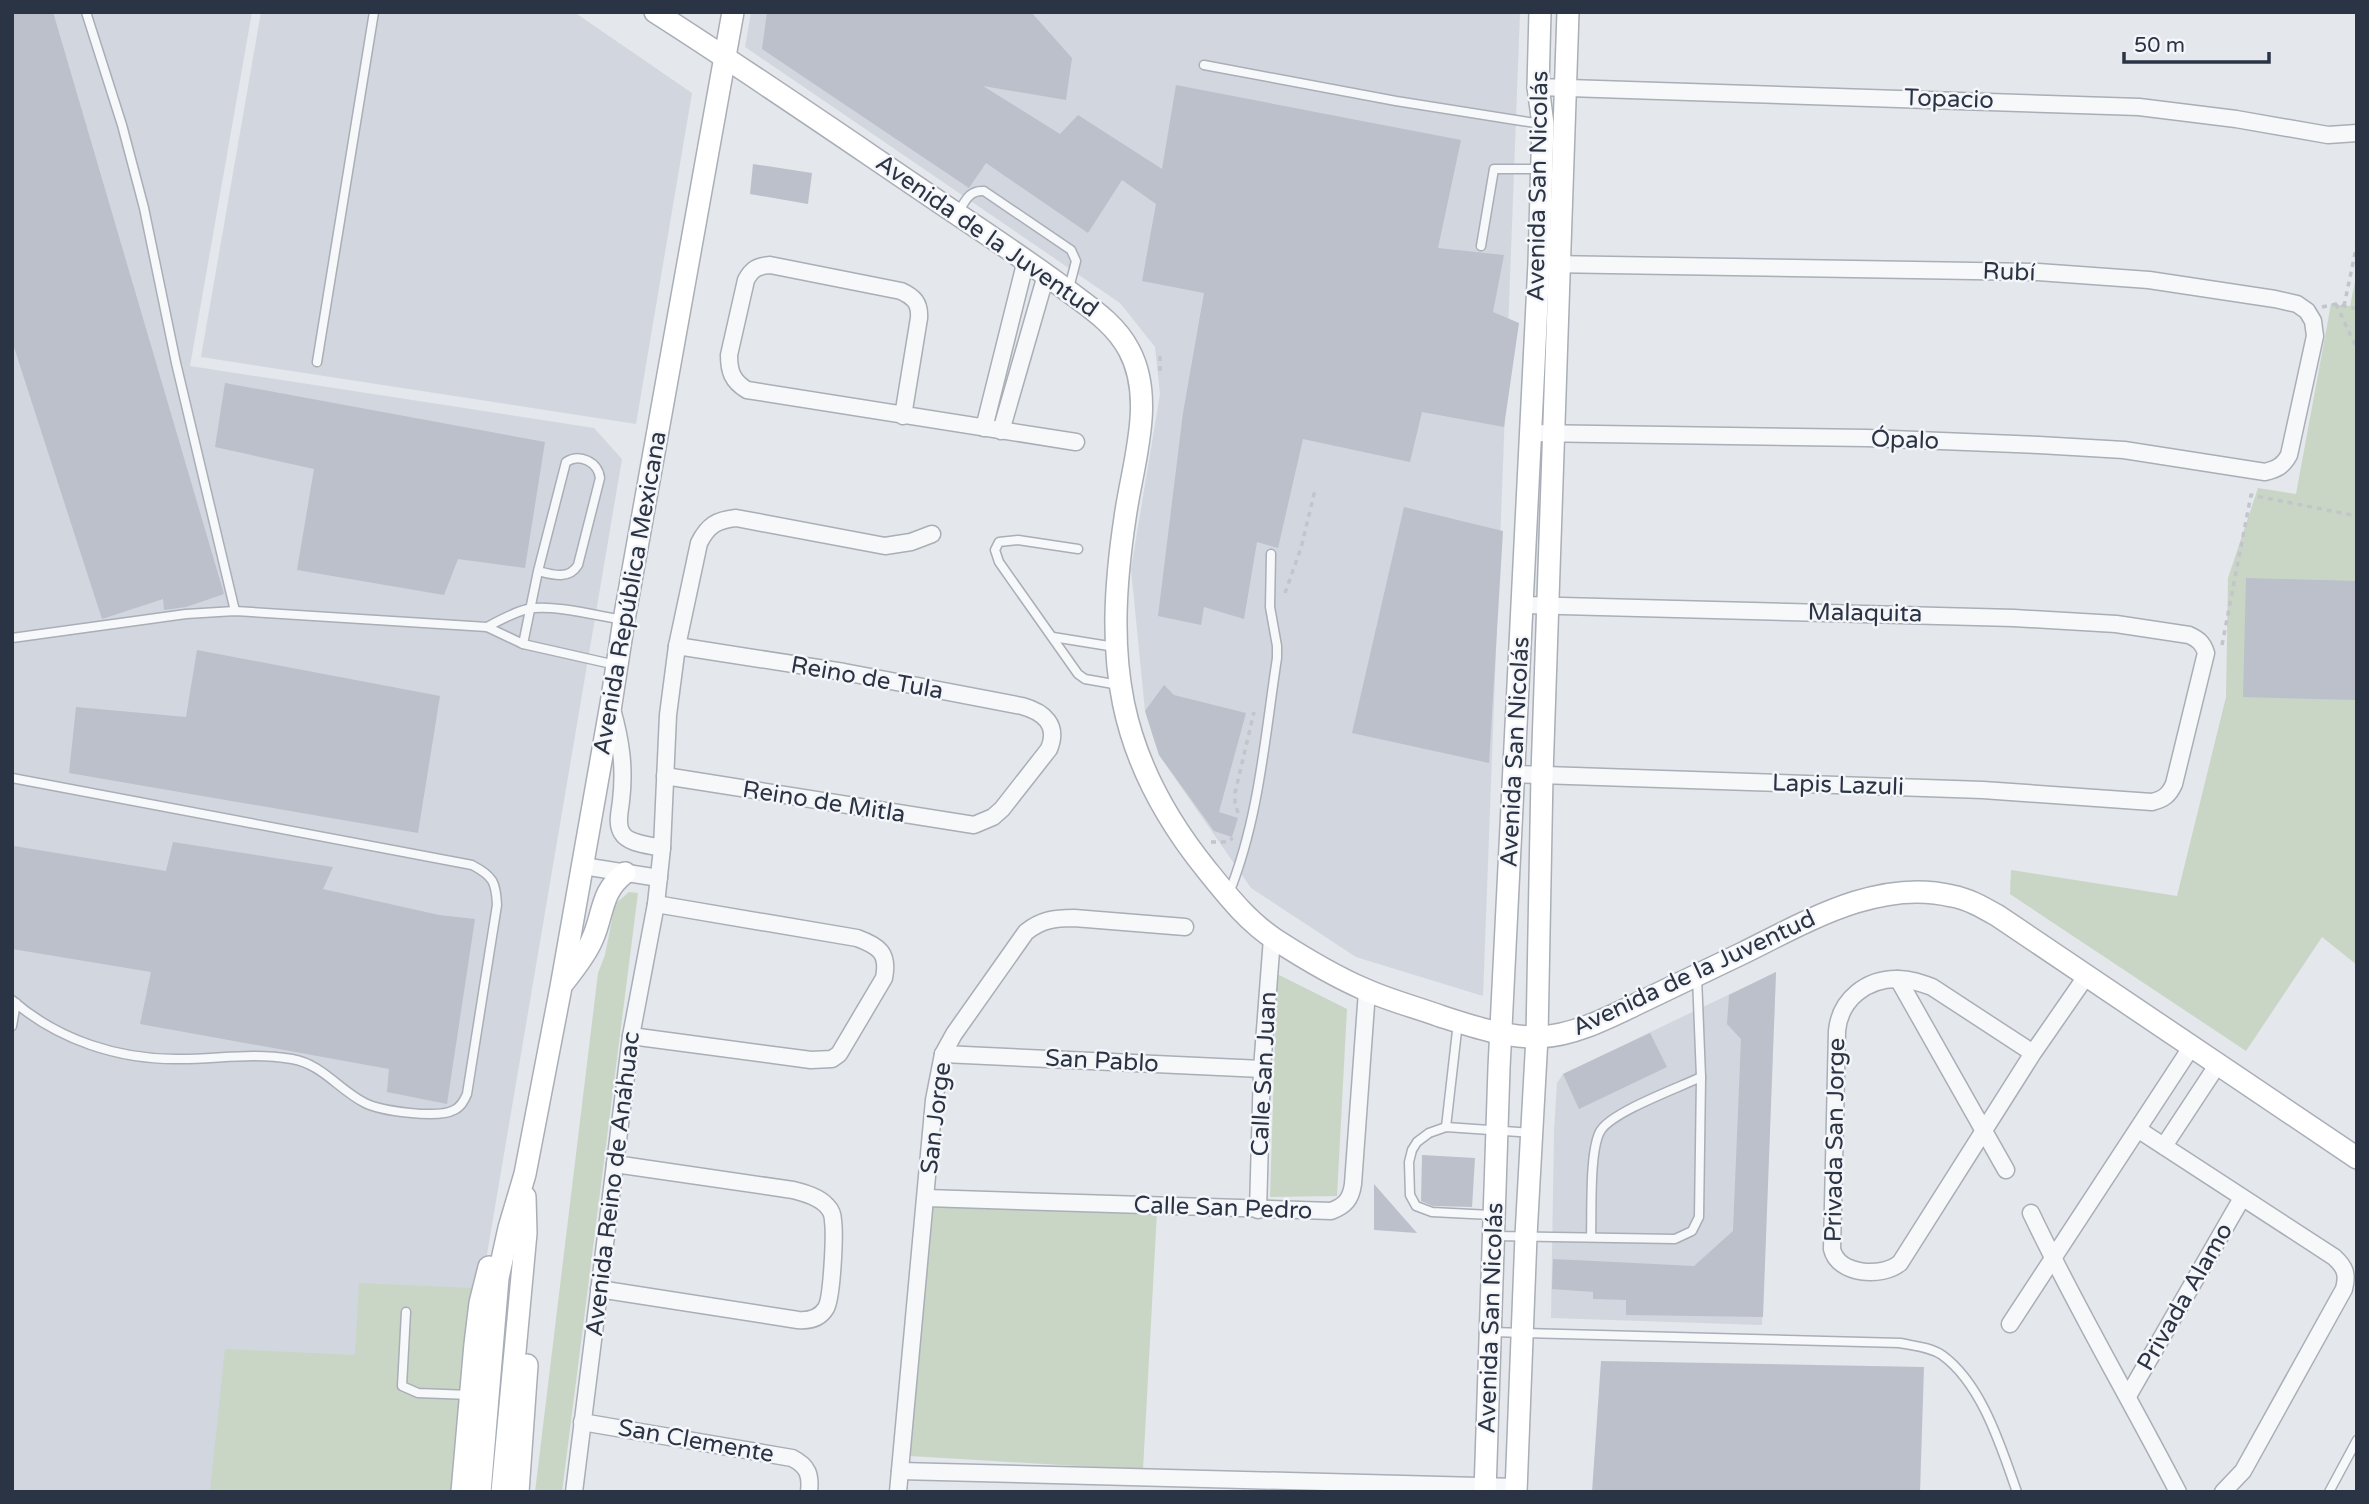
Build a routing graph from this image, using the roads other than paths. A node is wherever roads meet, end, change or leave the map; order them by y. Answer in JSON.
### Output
{"nodes":[{"id":1,"x":86,"y":12,"type":"edge"},
{"id":2,"x":374,"y":12,"type":"edge"},
{"id":3,"x":655,"y":12,"type":"edge"},
{"id":4,"x":733,"y":12,"type":"edge"},
{"id":5,"x":1540,"y":12,"type":"edge"},
{"id":6,"x":1568,"y":12,"type":"edge"},
{"id":7,"x":724,"y":57,"type":"junction"},
{"id":8,"x":1204,"y":65,"type":"dead end"},
{"id":9,"x":1538,"y":87,"type":"junction"},
{"id":10,"x":1566,"y":88,"type":"junction"},
{"id":11,"x":1543,"y":124,"type":"junction"},
{"id":12,"x":1565,"y":128,"type":"junction"},
{"id":13,"x":2357,"y":133,"type":"edge"},
{"id":14,"x":1541,"y":169,"type":"junction"},
{"id":15,"x":957,"y":214,"type":"junction"},
{"id":16,"x":1481,"y":246,"type":"dead end"},
{"id":17,"x":1026,"y":260,"type":"junction"},
{"id":18,"x":1549,"y":264,"type":"junction"},
{"id":19,"x":1046,"y":275,"type":"junction"},
{"id":20,"x":1068,"y":291,"type":"junction"},
{"id":21,"x":317,"y":362,"type":"dead end"},
{"id":22,"x":903,"y":416,"type":"junction"},
{"id":23,"x":984,"y":428,"type":"junction"},
{"id":24,"x":1001,"y":431,"type":"junction"},
{"id":25,"x":1531,"y":433,"type":"junction"},
{"id":26,"x":1553,"y":433,"type":"junction"},
{"id":27,"x":1076,"y":442,"type":"dead end"},
{"id":28,"x":2276,"y":470,"type":"joint"},
{"id":29,"x":932,"y":534,"type":"dead end"},
{"id":30,"x":1078,"y":550,"type":"dead end"},
{"id":31,"x":1271,"y":554,"type":"dead end"},
{"id":32,"x":538,"y":571,"type":"junction"},
{"id":33,"x":1522,"y":606,"type":"junction"},
{"id":34,"x":1548,"y":606,"type":"junction"},
{"id":35,"x":530,"y":608,"type":"junction"},
{"id":36,"x":235,"y":611,"type":"junction"},
{"id":37,"x":624,"y":620,"type":"junction"},
{"id":38,"x":487,"y":627,"type":"junction"},
{"id":39,"x":1053,"y":637,"type":"junction"},
{"id":40,"x":12,"y":639,"type":"edge"},
{"id":41,"x":523,"y":644,"type":"junction"},
{"id":42,"x":677,"y":646,"type":"junction"},
{"id":43,"x":1115,"y":647,"type":"junction"},
{"id":44,"x":616,"y":665,"type":"junction"},
{"id":45,"x":1119,"y":685,"type":"junction"},
{"id":46,"x":611,"y":705,"type":"junction"},
{"id":47,"x":1513,"y":774,"type":"junction"},
{"id":48,"x":1542,"y":775,"type":"junction"},
{"id":49,"x":665,"y":776,"type":"junction"},
{"id":50,"x":12,"y":778,"type":"edge"},
{"id":51,"x":2163,"y":799,"type":"joint"},
{"id":52,"x":984,"y":822,"type":"joint"},
{"id":53,"x":662,"y":848,"type":"junction"},
{"id":54,"x":583,"y":866,"type":"junction"},
{"id":55,"x":625,"y":873,"type":"junction"},
{"id":56,"x":659,"y":878,"type":"junction"},
{"id":57,"x":1228,"y":896,"type":"junction"},
{"id":58,"x":656,"y":904,"type":"junction"},
{"id":59,"x":1185,"y":927,"type":"dead end"},
{"id":60,"x":1272,"y":937,"type":"junction"},
{"id":61,"x":1697,"y":975,"type":"junction"},
{"id":62,"x":2087,"y":975,"type":"junction"},
{"id":63,"x":1898,"y":979,"type":"junction"},
{"id":64,"x":561,"y":987,"type":"junction"},
{"id":65,"x":1367,"y":991,"type":"junction"},
{"id":66,"x":14,"y":1001,"type":"edge"},
{"id":67,"x":1458,"y":1022,"type":"junction"},
{"id":68,"x":12,"y":1026,"type":"edge"},
{"id":69,"x":1501,"y":1032,"type":"junction"},
{"id":70,"x":631,"y":1036,"type":"junction"},
{"id":71,"x":1537,"y":1037,"type":"junction"},
{"id":72,"x":2192,"y":1046,"type":"junction"},
{"id":73,"x":2033,"y":1053,"type":"junction"},
{"id":74,"x":943,"y":1054,"type":"junction"},
{"id":75,"x":2218,"y":1064,"type":"junction"},
{"id":76,"x":1262,"y":1069,"type":"junction"},
{"id":77,"x":1701,"y":1077,"type":"junction"},
{"id":78,"x":1446,"y":1127,"type":"junction"},
{"id":79,"x":1984,"y":1128,"type":"junction"},
{"id":80,"x":1498,"y":1130,"type":"junction"},
{"id":81,"x":2139,"y":1130,"type":"junction"},
{"id":82,"x":1532,"y":1133,"type":"junction"},
{"id":83,"x":2164,"y":1146,"type":"junction"},
{"id":84,"x":2357,"y":1158,"type":"edge"},
{"id":85,"x":615,"y":1164,"type":"junction"},
{"id":86,"x":2006,"y":1170,"type":"dead end"},
{"id":87,"x":926,"y":1198,"type":"junction"},
{"id":88,"x":2242,"y":1198,"type":"junction"},
{"id":89,"x":1258,"y":1210,"type":"junction"},
{"id":90,"x":2031,"y":1213,"type":"dead end"},
{"id":91,"x":1495,"y":1226,"type":"junction"},
{"id":92,"x":517,"y":1230,"type":"junction"},
{"id":93,"x":1526,"y":1236,"type":"junction"},
{"id":94,"x":1591,"y":1237,"type":"junction"},
{"id":95,"x":2053,"y":1259,"type":"junction"},
{"id":96,"x":599,"y":1289,"type":"junction"},
{"id":97,"x":405,"y":1312,"type":"dead end"},
{"id":98,"x":2010,"y":1324,"type":"dead end"},
{"id":99,"x":1491,"y":1332,"type":"junction"},
{"id":100,"x":1522,"y":1333,"type":"junction"},
{"id":101,"x":470,"y":1395,"type":"junction"},
{"id":102,"x":2128,"y":1396,"type":"junction"},
{"id":103,"x":582,"y":1422,"type":"junction"},
{"id":104,"x":2357,"y":1440,"type":"edge"},
{"id":105,"x":900,"y":1471,"type":"junction"},
{"id":106,"x":1333,"y":1488,"type":"edge"},
{"id":107,"x":1485,"y":1489,"type":"edge"},
{"id":108,"x":1516,"y":1489,"type":"edge"},
{"id":109,"x":462,"y":1492,"type":"edge"},
{"id":110,"x":480,"y":1492,"type":"edge"},
{"id":111,"x":502,"y":1492,"type":"edge"},
{"id":112,"x":518,"y":1492,"type":"edge"},
{"id":113,"x":574,"y":1492,"type":"edge"},
{"id":114,"x":809,"y":1492,"type":"edge"},
{"id":115,"x":898,"y":1492,"type":"edge"},
{"id":116,"x":2017,"y":1492,"type":"edge"},
{"id":117,"x":2178,"y":1492,"type":"edge"},
{"id":118,"x":2223,"y":1492,"type":"edge"},
{"id":119,"x":2329,"y":1492,"type":"edge"}],
"edges":[{"from":1,"to":36,"type":"lane"},
{"from":2,"to":21,"type":"lane"},
{"from":3,"to":7,"type":"street","name":"Avenida de la Juventud"},
{"from":4,"to":7,"type":"street","name":"Avenida República Mexicana"},
{"from":5,"to":9,"type":"street","name":"Avenida San Nicolás"},
{"from":6,"to":10,"type":"street","name":"Avenida San Nicolás"},
{"from":7,"to":15,"type":"street","name":"Avenida de la Juventud"},
{"from":7,"to":37,"type":"street","name":"Avenida República Mexicana"},
{"from":8,"to":11,"type":"lane"},
{"from":9,"to":10,"type":"street","name":"Topacio"},
{"from":9,"to":11,"type":"street","name":"Avenida San Nicolás"},
{"from":10,"to":12,"type":"street","name":"Avenida San Nicolás"},
{"from":10,"to":13,"type":"street","name":"Topacio"},
{"from":11,"to":12,"type":"lane"},
{"from":11,"to":14,"type":"street","name":"Avenida San Nicolás"},
{"from":12,"to":18,"type":"street","name":"Avenida San Nicolás"},
{"from":14,"to":16,"type":"lane"},
{"from":14,"to":18,"type":"street","name":"Avenida San Nicolás"},
{"from":15,"to":17,"type":"street","name":"Avenida de la Juventud"},
{"from":15,"to":20,"type":"lane"},
{"from":17,"to":19,"type":"street","name":"Avenida de la Juventud"},
{"from":17,"to":23,"type":"street"},
{"from":18,"to":25,"type":"street","name":"Avenida San Nicolás"},
{"from":18,"to":26,"type":"street","name":"Avenida San Nicolás"},
{"from":18,"to":28,"type":"street","name":"Rubí"},
{"from":19,"to":20,"type":"street","name":"Avenida de la Juventud"},
{"from":19,"to":24,"type":"street"},
{"from":20,"to":43,"type":"street","name":"Avenida de la Juventud"},
{"from":22,"to":22,"type":"street"},
{"from":22,"to":23,"type":"street"},
{"from":23,"to":24,"type":"street"},
{"from":24,"to":27,"type":"street"},
{"from":25,"to":26,"type":"street","name":"Ópalo"},
{"from":25,"to":33,"type":"street","name":"Avenida San Nicolás"},
{"from":26,"to":28,"type":"street","name":"Ópalo"},
{"from":26,"to":34,"type":"street","name":"Avenida San Nicolás"},
{"from":29,"to":42,"type":"street","name":"Avenida Reino de Anáhuac"},
{"from":30,"to":39,"type":"lane"},
{"from":31,"to":57,"type":"lane"},
{"from":32,"to":32,"type":"lane"},
{"from":32,"to":35,"type":"lane"},
{"from":33,"to":34,"type":"street","name":"Malaquita"},
{"from":33,"to":47,"type":"street","name":"Avenida San Nicolás"},
{"from":34,"to":48,"type":"street","name":"Avenida San Nicolás"},
{"from":34,"to":51,"type":"street","name":"Malaquita"},
{"from":35,"to":37,"type":"lane"},
{"from":35,"to":38,"type":"lane"},
{"from":35,"to":41,"type":"lane"},
{"from":36,"to":38,"type":"lane"},
{"from":36,"to":40,"type":"lane"},
{"from":37,"to":44,"type":"street","name":"Avenida República Mexicana"},
{"from":38,"to":41,"type":"lane"},
{"from":39,"to":43,"type":"lane"},
{"from":39,"to":45,"type":"lane"},
{"from":41,"to":44,"type":"lane"},
{"from":42,"to":49,"type":"street","name":"Avenida Reino de Anáhuac"},
{"from":42,"to":52,"type":"street","name":"Reino de Tula"},
{"from":43,"to":45,"type":"street","name":"Avenida de la Juventud"},
{"from":44,"to":46,"type":"street","name":"Avenida República Mexicana"},
{"from":45,"to":57,"type":"street","name":"Avenida de la Juventud"},
{"from":46,"to":53,"type":"street"},
{"from":46,"to":54,"type":"street","name":"Avenida República Mexicana"},
{"from":47,"to":48,"type":"street","name":"Lapis Lazuli"},
{"from":47,"to":69,"type":"street","name":"Avenida San Nicolás"},
{"from":48,"to":51,"type":"street","name":"Lapis Lazuli"},
{"from":48,"to":71,"type":"street","name":"Avenida San Nicolás"},
{"from":49,"to":52,"type":"street","name":"Reino de Mitla"},
{"from":49,"to":53,"type":"street","name":"Avenida Reino de Anáhuac"},
{"from":50,"to":66,"type":"lane"},
{"from":53,"to":56,"type":"street","name":"Avenida Reino de Anáhuac"},
{"from":54,"to":55,"type":"street"},
{"from":54,"to":64,"type":"street","name":"Avenida República Mexicana"},
{"from":55,"to":56,"type":"street"},
{"from":55,"to":64,"type":"street"},
{"from":56,"to":58,"type":"street","name":"Avenida Reino de Anáhuac"},
{"from":57,"to":60,"type":"street","name":"Avenida de la Juventud"},
{"from":58,"to":70,"type":"street","name":"Avenida Reino de Anáhuac"},
{"from":58,"to":70,"type":"street"},
{"from":59,"to":74,"type":"street","name":"San Jorge"},
{"from":60,"to":65,"type":"street","name":"Avenida de la Juventud"},
{"from":60,"to":76,"type":"street","name":"Calle San Juan"},
{"from":61,"to":62,"type":"street","name":"Avenida de la Juventud"},
{"from":61,"to":71,"type":"street","name":"Avenida de la Juventud"},
{"from":61,"to":77,"type":"lane"},
{"from":62,"to":72,"type":"street","name":"Avenida de la Juventud"},
{"from":62,"to":73,"type":"street","name":"Privada San Jorge"},
{"from":63,"to":73,"type":"street","name":"Privada San Jorge"},
{"from":63,"to":79,"type":"street"},
{"from":63,"to":79,"type":"street","name":"Privada San Jorge"},
{"from":64,"to":92,"type":"street","name":"Avenida República Mexicana"},
{"from":65,"to":67,"type":"street","name":"Avenida de la Juventud"},
{"from":65,"to":89,"type":"street","name":"Calle San Pedro"},
{"from":66,"to":68,"type":"lane"},
{"from":67,"to":69,"type":"street","name":"Avenida de la Juventud"},
{"from":67,"to":78,"type":"lane"},
{"from":69,"to":71,"type":"street","name":"Avenida de la Juventud"},
{"from":69,"to":80,"type":"street","name":"Avenida San Nicolás"},
{"from":70,"to":85,"type":"street","name":"Avenida Reino de Anáhuac"},
{"from":71,"to":82,"type":"street","name":"Avenida San Nicolás"},
{"from":72,"to":75,"type":"street","name":"Avenida de la Juventud"},
{"from":72,"to":81,"type":"street"},
{"from":73,"to":79,"type":"street","name":"Privada San Jorge"},
{"from":74,"to":76,"type":"street","name":"San Pablo"},
{"from":74,"to":87,"type":"street","name":"San Jorge"},
{"from":75,"to":83,"type":"street"},
{"from":75,"to":84,"type":"street","name":"Avenida de la Juventud"},
{"from":76,"to":89,"type":"street","name":"Calle San Juan"},
{"from":77,"to":94,"type":"lane"},
{"from":77,"to":94,"type":"lane"},
{"from":78,"to":80,"type":"lane"},
{"from":78,"to":91,"type":"lane"},
{"from":79,"to":86,"type":"street"},
{"from":80,"to":82,"type":"lane"},
{"from":80,"to":91,"type":"street","name":"Avenida San Nicolás"},
{"from":81,"to":83,"type":"street"},
{"from":81,"to":95,"type":"street"},
{"from":82,"to":93,"type":"street","name":"Avenida San Nicolás"},
{"from":83,"to":88,"type":"street"},
{"from":85,"to":96,"type":"street","name":"Avenida Reino de Anáhuac"},
{"from":85,"to":96,"type":"street"},
{"from":87,"to":89,"type":"street","name":"Calle San Pedro"},
{"from":87,"to":105,"type":"street","name":"San Jorge"},
{"from":88,"to":102,"type":"street","name":"Privada Alamo"},
{"from":88,"to":118,"type":"street"},
{"from":90,"to":95,"type":"street"},
{"from":91,"to":93,"type":"lane"},
{"from":91,"to":99,"type":"street","name":"Avenida San Nicolás"},
{"from":92,"to":101,"type":"street","name":"Avenida República Mexicana"},
{"from":92,"to":110,"type":"street","name":"Avenida República Mexicana"},
{"from":92,"to":111,"type":"street","name":"Avenida República Mexicana"},
{"from":92,"to":112,"type":"street","name":"Avenida República Mexicana"},
{"from":93,"to":94,"type":"lane"},
{"from":93,"to":100,"type":"street","name":"Avenida San Nicolás"},
{"from":95,"to":98,"type":"street"},
{"from":95,"to":102,"type":"street"},
{"from":96,"to":103,"type":"street","name":"Avenida Reino de Anáhuac"},
{"from":97,"to":101,"type":"lane"},
{"from":99,"to":100,"type":"lane"},
{"from":99,"to":107,"type":"street","name":"Avenida San Nicolás"},
{"from":100,"to":108,"type":"street","name":"Avenida San Nicolás"},
{"from":100,"to":116,"type":"lane"},
{"from":101,"to":109,"type":"street","name":"Avenida República Mexicana"},
{"from":102,"to":117,"type":"street"},
{"from":103,"to":113,"type":"street","name":"Avenida Reino de Anáhuac"},
{"from":103,"to":114,"type":"street","name":"San Clemente"},
{"from":104,"to":119,"type":"lane"},
{"from":105,"to":106,"type":"street"},
{"from":105,"to":115,"type":"street","name":"San Jorge"},
{"from":106,"to":107,"type":"street"},
{"from":107,"to":108,"type":"street"}]}
